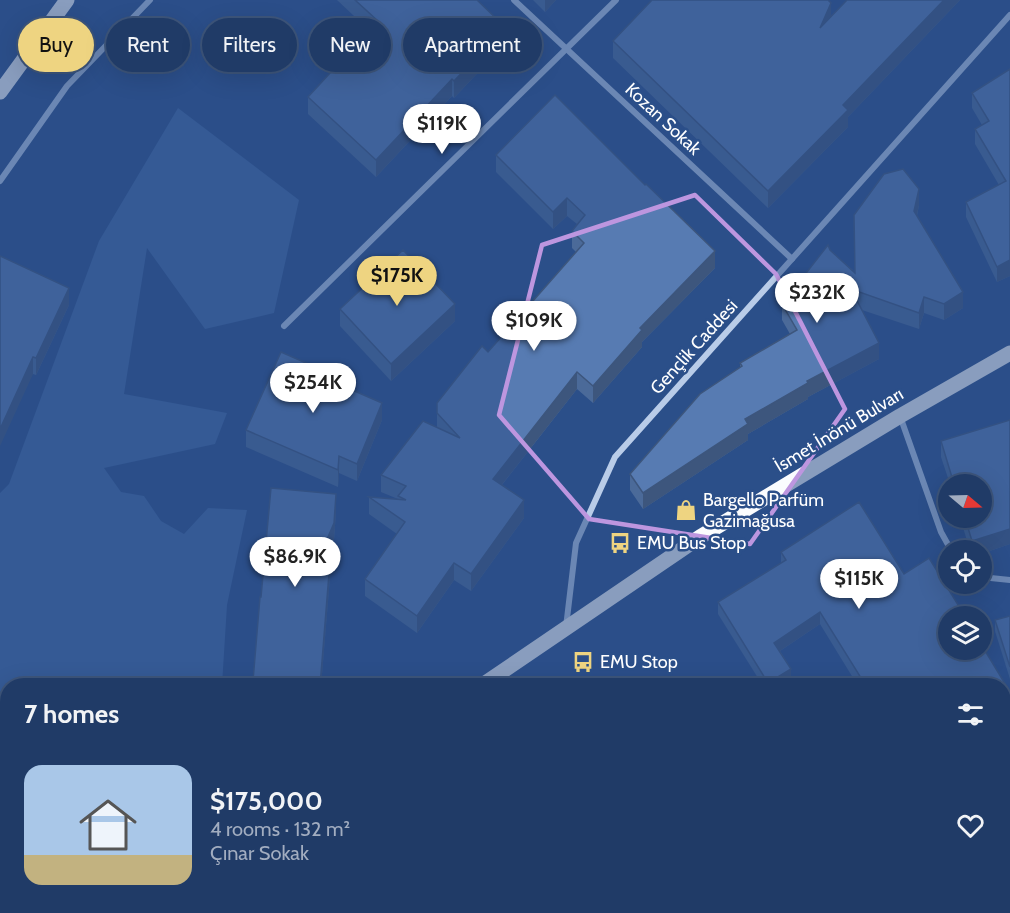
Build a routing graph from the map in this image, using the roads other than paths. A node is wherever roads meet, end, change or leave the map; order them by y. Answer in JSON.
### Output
{"nodes":[{"id":1,"x":67,"y":0,"type":"edge"},
{"id":2,"x":150,"y":0,"type":"edge"},
{"id":3,"x":514,"y":0,"type":"edge"},
{"id":4,"x":616,"y":0,"type":"edge"},
{"id":5,"x":1010,"y":15,"type":"edge"},
{"id":6,"x":566,"y":49,"type":"junction"},
{"id":7,"x":0,"y":92,"type":"edge"},
{"id":8,"x":0,"y":181,"type":"edge"},
{"id":9,"x":792,"y":259,"type":"junction"},
{"id":10,"x":284,"y":326,"type":"dead end"},
{"id":11,"x":1010,"y":353,"type":"edge"},
{"id":12,"x":900,"y":416,"type":"junction"},
{"id":13,"x":945,"y":540,"type":"edge"},
{"id":14,"x":992,"y":578,"type":"edge"},
{"id":15,"x":1010,"y":580,"type":"edge"},
{"id":16,"x":566,"y":627,"type":"junction"},
{"id":17,"x":493,"y":678,"type":"edge"}],
"edges":[{"from":1,"to":7,"type":"main road"},
{"from":2,"to":8,"type":"street"},
{"from":3,"to":6,"type":"street","name":"Kozan Sokak"},
{"from":4,"to":6,"type":"street"},
{"from":5,"to":9,"type":"street","name":"Gençlik Caddesi"},
{"from":6,"to":9,"type":"street","name":"Kozan Sokak"},
{"from":6,"to":10,"type":"street"},
{"from":9,"to":16,"type":"street","name":"Gençlik Caddesi"},
{"from":11,"to":12,"type":"main road","name":"İsmet İnönü Bulvarı"},
{"from":12,"to":13,"type":"street"},
{"from":12,"to":16,"type":"main road","name":"İsmet İnönü Bulvarı"},
{"from":14,"to":15,"type":"street"},
{"from":16,"to":17,"type":"main road","name":"İsmet İnönü Bulvarı"}]}
